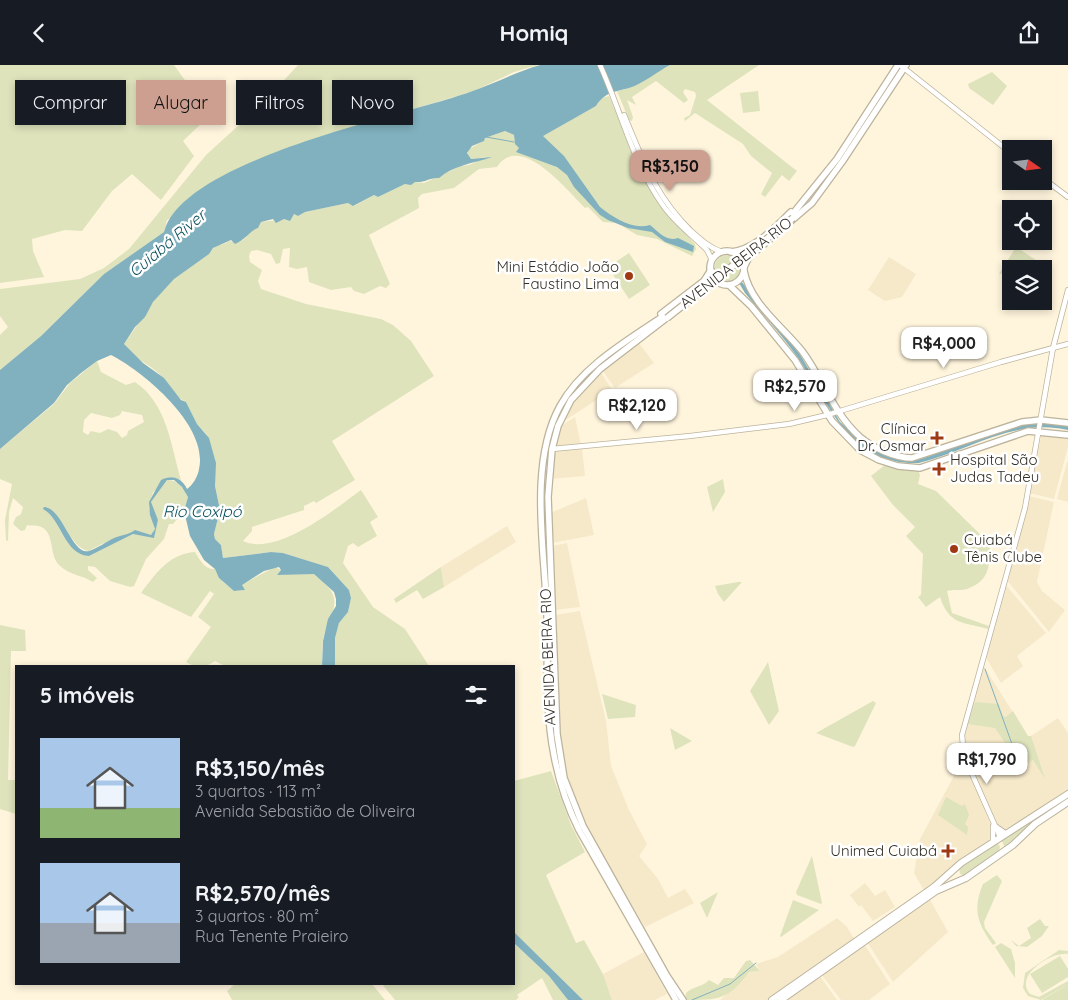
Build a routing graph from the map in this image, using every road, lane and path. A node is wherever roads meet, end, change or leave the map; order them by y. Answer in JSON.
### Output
{"nodes":[{"id":1,"x":601,"y":65,"type":"edge"},
{"id":2,"x":902,"y":66,"type":"edge"},
{"id":3,"x":875,"y":105,"type":"junction"},
{"id":4,"x":627,"y":127,"type":"junction"},
{"id":5,"x":1002,"y":146,"type":"edge"},
{"id":6,"x":1052,"y":185,"type":"edge"},
{"id":7,"x":821,"y":190,"type":"junction"},
{"id":8,"x":807,"y":197,"type":"junction"},
{"id":9,"x":1068,"y":197,"type":"edge"},
{"id":10,"x":792,"y":217,"type":"junction"},
{"id":11,"x":722,"y":252,"type":"junction"},
{"id":12,"x":730,"y":252,"type":"junction"},
{"id":13,"x":711,"y":268,"type":"junction"},
{"id":14,"x":744,"y":269,"type":"junction"},
{"id":15,"x":726,"y":285,"type":"junction"},
{"id":16,"x":1068,"y":290,"type":"edge"},
{"id":17,"x":648,"y":329,"type":"junction"},
{"id":18,"x":1068,"y":345,"type":"edge"},
{"id":19,"x":1053,"y":348,"type":"junction"},
{"id":20,"x":579,"y":379,"type":"junction"},
{"id":21,"x":580,"y":389,"type":"junction"},
{"id":22,"x":837,"y":410,"type":"junction"},
{"id":23,"x":827,"y":414,"type":"junction"},
{"id":24,"x":1041,"y":420,"type":"junction"},
{"id":25,"x":1068,"y":423,"type":"edge"},
{"id":26,"x":1040,"y":430,"type":"junction"},
{"id":27,"x":1068,"y":435,"type":"edge"},
{"id":28,"x":995,"y":436,"type":"junction"},
{"id":29,"x":552,"y":449,"type":"junction"},
{"id":30,"x":543,"y":477,"type":"junction"},
{"id":31,"x":548,"y":497,"type":"junction"},
{"id":32,"x":544,"y":557,"type":"junction"},
{"id":33,"x":551,"y":575,"type":"junction"},
{"id":34,"x":546,"y":592,"type":"junction"},
{"id":35,"x":552,"y":615,"type":"junction"},
{"id":36,"x":552,"y":702,"type":"junction"},
{"id":37,"x":1068,"y":794,"type":"edge"},
{"id":38,"x":1068,"y":802,"type":"edge"},
{"id":39,"x":994,"y":824,"type":"junction"},
{"id":40,"x":1002,"y":835,"type":"junction"},
{"id":41,"x":993,"y":842,"type":"junction"},
{"id":42,"x":1001,"y":849,"type":"junction"},
{"id":43,"x":961,"y":863,"type":"junction"},
{"id":44,"x":966,"y":878,"type":"junction"},
{"id":45,"x":619,"y":896,"type":"junction"},
{"id":46,"x":677,"y":1000,"type":"edge"},
{"id":47,"x":683,"y":1000,"type":"edge"},
{"id":48,"x":772,"y":1000,"type":"edge"},
{"id":49,"x":781,"y":1000,"type":"edge"}],
"edges":[{"from":1,"to":4,"type":"main road"},
{"from":2,"to":3,"type":"main road","name":"AVENIDA BEIRA RIO"},
{"from":2,"to":5,"type":"main road"},
{"from":3,"to":7,"type":"main road","name":"AVENIDA BEIRA RIO"},
{"from":3,"to":8,"type":"main road","name":"AVENIDA BEIRA RIO"},
{"from":4,"to":11,"type":"main road"},
{"from":4,"to":13,"type":"main road"},
{"from":6,"to":9,"type":"main road"},
{"from":7,"to":10,"type":"main road","name":"AVENIDA BEIRA RIO"},
{"from":7,"to":14,"type":"main road","name":"AVENIDA BEIRA RIO"},
{"from":8,"to":10,"type":"main road","name":"AVENIDA BEIRA RIO"},
{"from":8,"to":12,"type":"main road","name":"AVENIDA BEIRA RIO"},
{"from":10,"to":17,"type":"main road","name":"AVENIDA BEIRA RIO","bridge":true},
{"from":11,"to":12,"type":"main road"},
{"from":11,"to":13,"type":"main road"},
{"from":12,"to":14,"type":"main road"},
{"from":13,"to":15,"type":"main road"},
{"from":13,"to":17,"type":"main road","name":"AVENIDA BEIRA RIO"},
{"from":14,"to":15,"type":"main road"},
{"from":14,"to":22,"type":"main road"},
{"from":15,"to":17,"type":"main road","name":"AVENIDA BEIRA RIO"},
{"from":15,"to":23,"type":"main road"},
{"from":16,"to":19,"type":"main road"},
{"from":17,"to":20,"type":"main road","name":"AVENIDA BEIRA RIO"},
{"from":17,"to":21,"type":"main road","name":"AVENIDA BEIRA RIO"},
{"from":18,"to":19,"type":"main road"},
{"from":19,"to":22,"type":"main road"},
{"from":19,"to":24,"type":"main road"},
{"from":20,"to":21,"type":"main road"},
{"from":20,"to":30,"type":"main road","name":"AVENIDA BEIRA RIO"},
{"from":21,"to":29,"type":"main road","name":"AVENIDA BEIRA RIO"},
{"from":22,"to":23,"type":"main road"},
{"from":22,"to":28,"type":"main road"},
{"from":23,"to":28,"type":"main road"},
{"from":23,"to":29,"type":"main road"},
{"from":24,"to":25,"type":"main road"},
{"from":24,"to":26,"type":"main road"},
{"from":24,"to":28,"type":"main road"},
{"from":26,"to":27,"type":"main road"},
{"from":26,"to":28,"type":"main road"},
{"from":26,"to":39,"type":"main road"},
{"from":29,"to":31,"type":"main road","name":"AVENIDA BEIRA RIO"},
{"from":30,"to":31,"type":"main road"},
{"from":30,"to":32,"type":"main road","name":"AVENIDA BEIRA RIO"},
{"from":31,"to":33,"type":"main road","name":"AVENIDA BEIRA RIO"},
{"from":32,"to":33,"type":"main road"},
{"from":32,"to":34,"type":"main road","name":"AVENIDA BEIRA RIO"},
{"from":33,"to":35,"type":"main road","name":"AVENIDA BEIRA RIO"},
{"from":34,"to":35,"type":"main road"},
{"from":34,"to":36,"type":"main road","name":"AVENIDA BEIRA RIO"},
{"from":35,"to":36,"type":"main road","name":"AVENIDA BEIRA RIO"},
{"from":36,"to":45,"type":"main road","name":"AVENIDA BEIRA RIO"},
{"from":37,"to":40,"type":"highway"},
{"from":38,"to":42,"type":"highway"},
{"from":39,"to":40,"type":"highway"},
{"from":39,"to":41,"type":"main road"},
{"from":40,"to":41,"type":"highway"},
{"from":40,"to":42,"type":"highway"},
{"from":41,"to":42,"type":"highway"},
{"from":41,"to":43,"type":"highway"},
{"from":42,"to":44,"type":"highway"},
{"from":43,"to":44,"type":"highway"},
{"from":43,"to":48,"type":"highway"},
{"from":44,"to":49,"type":"highway"},
{"from":45,"to":46,"type":"main road","name":"AVENIDA BEIRA RIO"},
{"from":45,"to":47,"type":"main road","name":"AVENIDA BEIRA RIO"}]}
